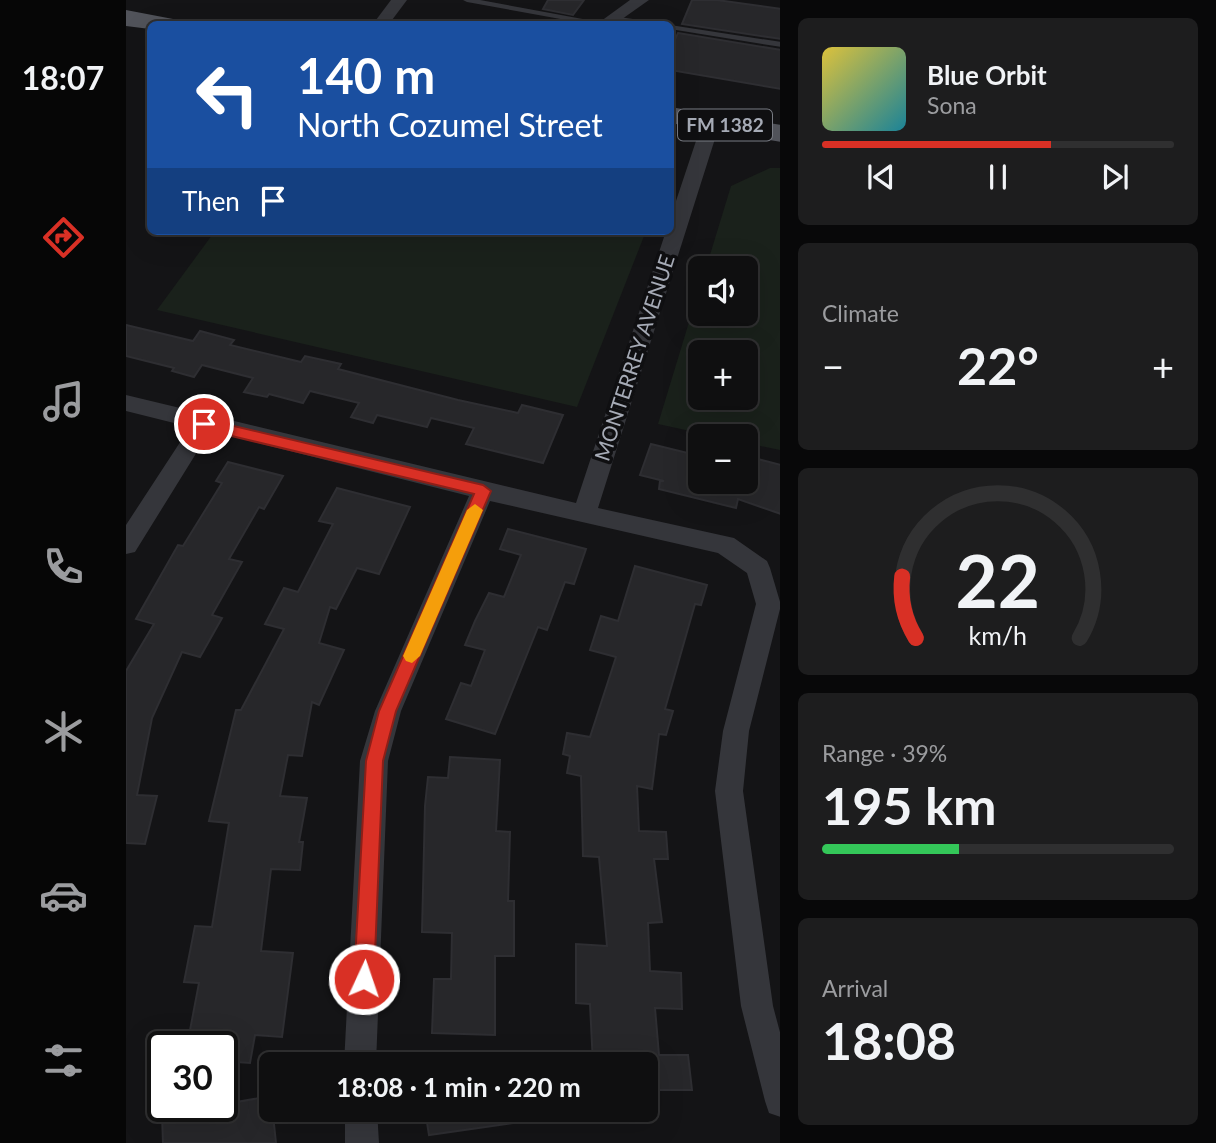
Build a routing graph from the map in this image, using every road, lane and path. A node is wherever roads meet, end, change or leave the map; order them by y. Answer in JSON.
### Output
{"nodes":[{"id":1,"x":400,"y":0,"type":"edge"},
{"id":2,"x":467,"y":0,"type":"edge"},
{"id":3,"x":641,"y":0,"type":"edge"},
{"id":4,"x":126,"y":18,"type":"edge"},
{"id":5,"x":147,"y":21,"type":"edge"},
{"id":6,"x":383,"y":21,"type":"edge"},
{"id":7,"x":582,"y":21,"type":"edge"},
{"id":8,"x":610,"y":21,"type":"edge"},
{"id":9,"x":674,"y":28,"type":"edge"},
{"id":10,"x":780,"y":45,"type":"edge"},
{"id":11,"x":674,"y":116,"type":"edge"},
{"id":12,"x":711,"y":122,"type":"junction"},
{"id":13,"x":780,"y":134,"type":"edge"},
{"id":14,"x":126,"y":403,"type":"edge"},
{"id":15,"x":204,"y":424,"type":"junction"},
{"id":16,"x":483,"y":491,"type":"junction"},
{"id":17,"x":584,"y":513,"type":"junction"},
{"id":18,"x":126,"y":545,"type":"edge"},
{"id":19,"x":361,"y":1052,"type":"edge"},
{"id":20,"x":780,"y":1101,"type":"edge"},
{"id":21,"x":361,"y":1122,"type":"edge"},
{"id":22,"x":362,"y":1143,"type":"edge"}],
"edges":[{"from":1,"to":6,"type":"street"},
{"from":2,"to":7,"type":"lane"},
{"from":3,"to":8,"type":"street"},
{"from":4,"to":5,"type":"main road"},
{"from":9,"to":10,"type":"lane"},
{"from":11,"to":12,"type":"main road","number":"FM 1382"},
{"from":12,"to":13,"type":"main road","number":"FM 1382"},
{"from":12,"to":17,"type":"street","name":"MONTERREY AVENUE"},
{"from":14,"to":15,"type":"street"},
{"from":15,"to":16,"type":"street"},
{"from":15,"to":18,"type":"street"},
{"from":16,"to":17,"type":"street"},
{"from":16,"to":19,"type":"street"},
{"from":17,"to":20,"type":"street"},
{"from":21,"to":22,"type":"street"}]}
